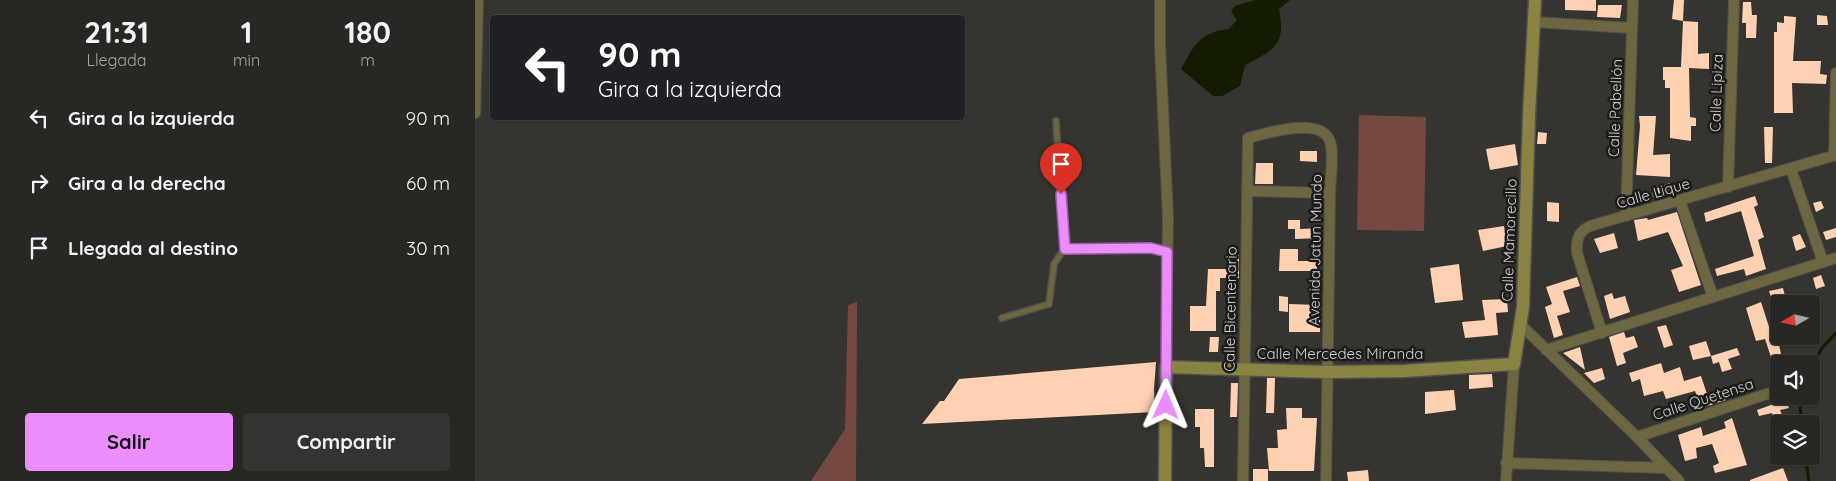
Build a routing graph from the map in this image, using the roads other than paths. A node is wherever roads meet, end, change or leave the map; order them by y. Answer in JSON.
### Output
{"nodes":[{"id":1,"x":478,"y":0,"type":"edge"},
{"id":2,"x":1160,"y":0,"type":"edge"},
{"id":3,"x":1535,"y":0,"type":"edge"},
{"id":4,"x":1633,"y":0,"type":"edge"},
{"id":5,"x":1734,"y":0,"type":"edge"},
{"id":6,"x":1534,"y":22,"type":"junction"},
{"id":7,"x":1632,"y":28,"type":"junction"},
{"id":8,"x":476,"y":51,"type":"edge"},
{"id":9,"x":1836,"y":73,"type":"edge"},
{"id":10,"x":475,"y":113,"type":"edge"},
{"id":11,"x":1057,"y":121,"type":"dead end"},
{"id":12,"x":1330,"y":140,"type":"joint"},
{"id":13,"x":1835,"y":156,"type":"edge"},
{"id":14,"x":1791,"y":168,"type":"junction"},
{"id":15,"x":1728,"y":187,"type":"junction"},
{"id":16,"x":1247,"y":191,"type":"junction"},
{"id":17,"x":1329,"y":193,"type":"junction"},
{"id":18,"x":1680,"y":201,"type":"junction"},
{"id":19,"x":1626,"y":216,"type":"junction"},
{"id":20,"x":1065,"y":249,"type":"junction"},
{"id":21,"x":1167,"y":252,"type":"junction"},
{"id":22,"x":1836,"y":258,"type":"edge"},
{"id":23,"x":1823,"y":262,"type":"junction"},
{"id":24,"x":1713,"y":297,"type":"junction"},
{"id":25,"x":1002,"y":318,"type":"dead end"},
{"id":26,"x":1521,"y":325,"type":"junction"},
{"id":27,"x":1603,"y":332,"type":"junction"},
{"id":28,"x":1546,"y":350,"type":"junction"},
{"id":29,"x":1514,"y":364,"type":"junction"},
{"id":30,"x":1166,"y":367,"type":"junction"},
{"id":31,"x":1244,"y":370,"type":"junction"},
{"id":32,"x":1328,"y":372,"type":"junction"},
{"id":33,"x":1770,"y":393,"type":"edge"},
{"id":34,"x":1637,"y":436,"type":"junction"},
{"id":35,"x":1506,"y":462,"type":"junction"},
{"id":36,"x":1666,"y":468,"type":"junction"},
{"id":37,"x":1165,"y":481,"type":"edge"},
{"id":38,"x":1243,"y":481,"type":"edge"},
{"id":39,"x":1326,"y":481,"type":"edge"},
{"id":40,"x":1505,"y":481,"type":"edge"},
{"id":41,"x":1679,"y":481,"type":"edge"}],
"edges":[{"from":1,"to":8,"type":"street"},
{"from":2,"to":21,"type":"street"},
{"from":3,"to":6,"type":"street","name":"Calle Mamorecillo"},
{"from":4,"to":7,"type":"street","name":"Calle Pabellón"},
{"from":5,"to":15,"type":"street","name":"Calle Lipiza"},
{"from":6,"to":7,"type":"street"},
{"from":6,"to":26,"type":"street","name":"Calle Mamorecillo"},
{"from":7,"to":19,"type":"street","name":"Calle Pabellón"},
{"from":8,"to":10,"type":"street"},
{"from":9,"to":13,"type":"street"},
{"from":11,"to":20,"type":"lane"},
{"from":12,"to":16,"type":"street","name":"Calle Bicentenario"},
{"from":12,"to":17,"type":"street","name":"Avenida Jatun Mundo"},
{"from":13,"to":14,"type":"street","name":"Calle Lique"},
{"from":14,"to":15,"type":"street","name":"Calle Lique"},
{"from":14,"to":23,"type":"street"},
{"from":15,"to":18,"type":"street","name":"Calle Lique"},
{"from":16,"to":17,"type":"street"},
{"from":16,"to":31,"type":"street","name":"Calle Bicentenario"},
{"from":17,"to":32,"type":"street","name":"Avenida Jatun Mundo"},
{"from":18,"to":19,"type":"street","name":"Calle Lique"},
{"from":18,"to":24,"type":"street"},
{"from":19,"to":27,"type":"street","name":"Calle Lique"},
{"from":20,"to":21,"type":"lane"},
{"from":20,"to":25,"type":"lane"},
{"from":21,"to":30,"type":"street"},
{"from":22,"to":23,"type":"street"},
{"from":23,"to":24,"type":"street"},
{"from":24,"to":27,"type":"street"},
{"from":26,"to":28,"type":"street"},
{"from":26,"to":29,"type":"street","name":"Calle Mamorecillo"},
{"from":27,"to":28,"type":"street"},
{"from":28,"to":34,"type":"street"},
{"from":29,"to":32,"type":"street","name":"Calle Mercedes Miranda"},
{"from":29,"to":35,"type":"street","name":"Calle Mamorecillo"},
{"from":30,"to":31,"type":"street","name":"Calle Mercedes Miranda"},
{"from":30,"to":37,"type":"street"},
{"from":31,"to":32,"type":"street","name":"Calle Mercedes Miranda"},
{"from":31,"to":38,"type":"street","name":"Calle Bicentenario"},
{"from":32,"to":39,"type":"street","name":"Avenida Jatun Mundo"},
{"from":33,"to":34,"type":"street","name":"Calle Quetensa"},
{"from":34,"to":36,"type":"street"},
{"from":35,"to":36,"type":"street"},
{"from":35,"to":40,"type":"street","name":"Calle Mamorecillo"},
{"from":36,"to":41,"type":"street"}]}
